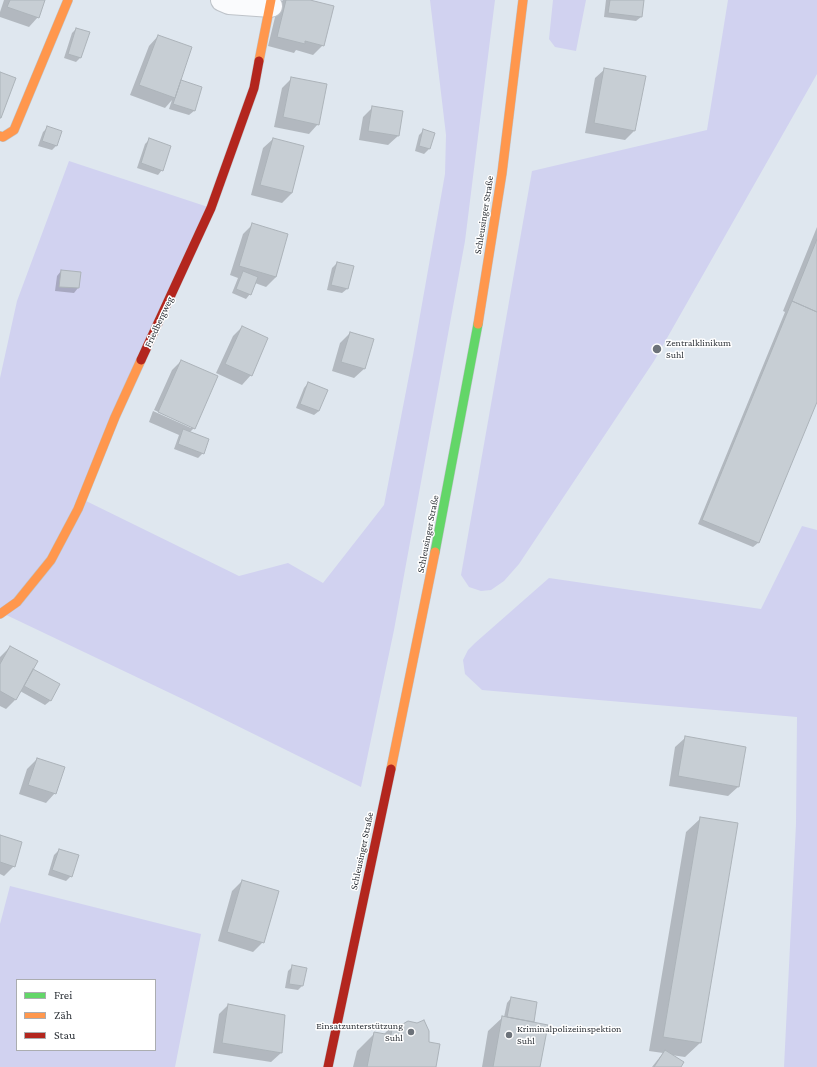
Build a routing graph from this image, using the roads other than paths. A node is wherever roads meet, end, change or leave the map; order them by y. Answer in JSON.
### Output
{"nodes":[{"id":1,"x":68,"y":0,"type":"edge"},
{"id":2,"x":222,"y":0,"type":"edge"},
{"id":3,"x":523,"y":0,"type":"edge"},
{"id":4,"x":271,"y":3,"type":"edge"},
{"id":5,"x":0,"y":136,"type":"edge"},
{"id":6,"x":0,"y":614,"type":"edge"},
{"id":7,"x":328,"y":1067,"type":"edge"}],
"edges":[{"from":1,"to":5,"type":"main road"},
{"from":2,"to":4,"type":"street","name":"Friedbergweg"},
{"from":3,"to":7,"type":"main road","name":"Schleusinger Straße"},
{"from":4,"to":6,"type":"main road","name":"Friedbergweg"}]}
